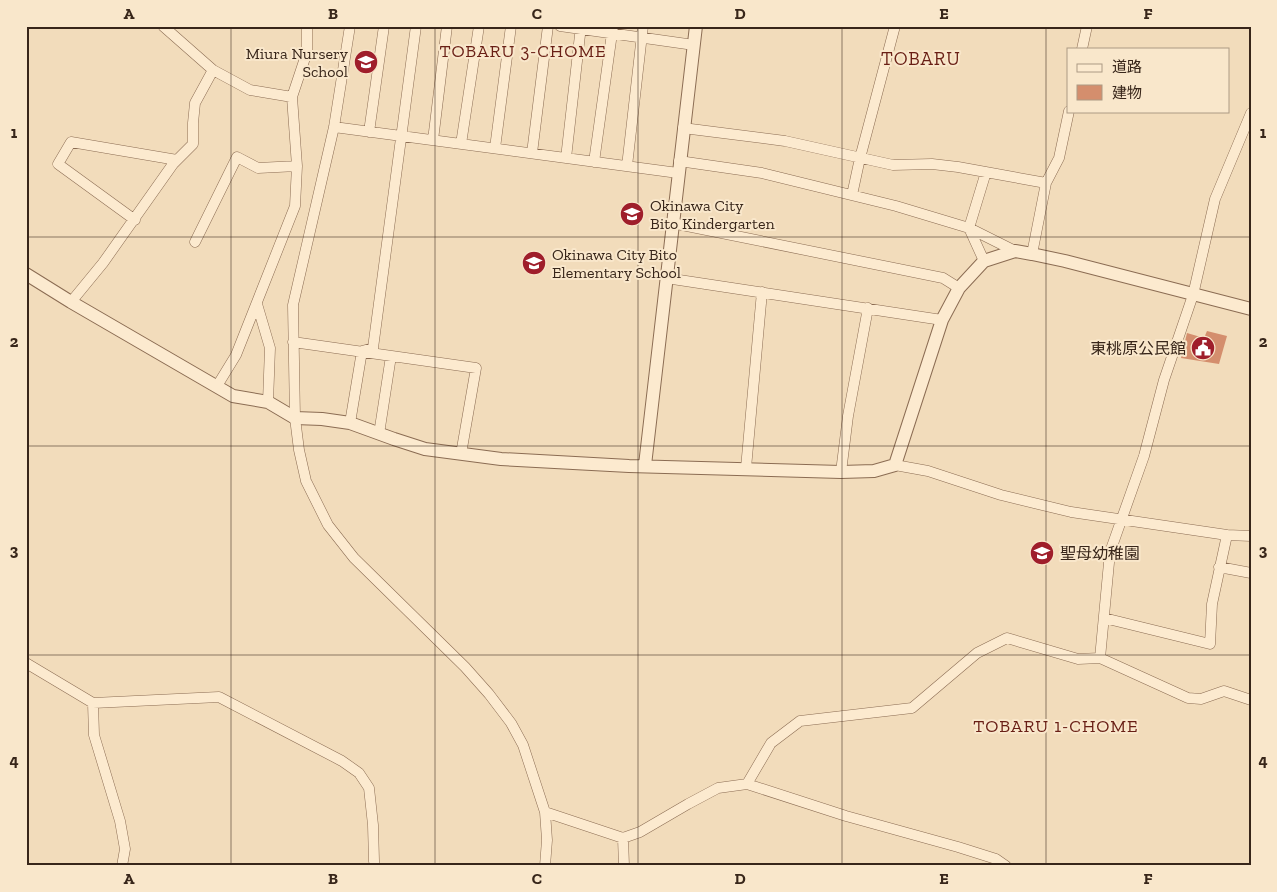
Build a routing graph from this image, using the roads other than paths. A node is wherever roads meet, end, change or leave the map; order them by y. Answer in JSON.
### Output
{"nodes":[{"id":1,"x":162,"y":26,"type":"edge"},
{"id":2,"x":307,"y":26,"type":"edge"},
{"id":3,"x":350,"y":26,"type":"edge"},
{"id":4,"x":384,"y":26,"type":"edge"},
{"id":5,"x":416,"y":26,"type":"edge"},
{"id":6,"x":447,"y":26,"type":"edge"},
{"id":7,"x":479,"y":26,"type":"edge"},
{"id":8,"x":511,"y":26,"type":"edge"},
{"id":9,"x":548,"y":26,"type":"edge"},
{"id":10,"x":560,"y":26,"type":"edge"},
{"id":11,"x":643,"y":26,"type":"edge"},
{"id":12,"x":696,"y":26,"type":"edge"},
{"id":13,"x":895,"y":26,"type":"edge"},
{"id":14,"x":1087,"y":26,"type":"edge"},
{"id":15,"x":580,"y":28,"type":"edge"},
{"id":16,"x":612,"y":30,"type":"edge"},
{"id":17,"x":641,"y":38,"type":"junction"},
{"id":18,"x":694,"y":45,"type":"junction"},
{"id":19,"x":1082,"y":48,"type":"edge"},
{"id":20,"x":213,"y":70,"type":"junction"},
{"id":21,"x":292,"y":97,"type":"junction"},
{"id":22,"x":1069,"y":112,"type":"edge"},
{"id":23,"x":1251,"y":113,"type":"edge"},
{"id":24,"x":334,"y":127,"type":"junction"},
{"id":25,"x":683,"y":128,"type":"junction"},
{"id":26,"x":369,"y":132,"type":"junction"},
{"id":27,"x":402,"y":136,"type":"junction"},
{"id":28,"x":433,"y":140,"type":"junction"},
{"id":29,"x":461,"y":144,"type":"junction"},
{"id":30,"x":494,"y":148,"type":"junction"},
{"id":31,"x":532,"y":153,"type":"junction"},
{"id":32,"x":566,"y":158,"type":"junction"},
{"id":33,"x":860,"y":158,"type":"junction"},
{"id":34,"x":177,"y":160,"type":"junction"},
{"id":35,"x":594,"y":162,"type":"junction"},
{"id":36,"x":297,"y":166,"type":"junction"},
{"id":37,"x":627,"y":166,"type":"junction"},
{"id":38,"x":678,"y":167,"type":"junction"},
{"id":39,"x":986,"y":172,"type":"junction"},
{"id":40,"x":1046,"y":183,"type":"junction"},
{"id":41,"x":852,"y":195,"type":"junction"},
{"id":42,"x":135,"y":220,"type":"junction"},
{"id":43,"x":672,"y":223,"type":"junction"},
{"id":44,"x":969,"y":228,"type":"junction"},
{"id":45,"x":195,"y":242,"type":"dead end"},
{"id":46,"x":1015,"y":251,"type":"junction"},
{"id":47,"x":1032,"y":254,"type":"junction"},
{"id":48,"x":984,"y":261,"type":"junction"},
{"id":49,"x":26,"y":274,"type":"edge"},
{"id":50,"x":666,"y":278,"type":"junction"},
{"id":51,"x":959,"y":288,"type":"junction"},
{"id":52,"x":762,"y":292,"type":"junction"},
{"id":53,"x":1193,"y":295,"type":"junction"},
{"id":54,"x":71,"y":302,"type":"junction"},
{"id":55,"x":257,"y":304,"type":"junction"},
{"id":56,"x":868,"y":308,"type":"junction"},
{"id":57,"x":1251,"y":309,"type":"edge"},
{"id":58,"x":942,"y":320,"type":"junction"},
{"id":59,"x":293,"y":342,"type":"junction"},
{"id":60,"x":362,"y":351,"type":"junction"},
{"id":61,"x":391,"y":356,"type":"junction"},
{"id":62,"x":217,"y":386,"type":"junction"},
{"id":63,"x":268,"y":402,"type":"junction"},
{"id":64,"x":295,"y":418,"type":"junction"},
{"id":65,"x":350,"y":423,"type":"junction"},
{"id":66,"x":379,"y":434,"type":"junction"},
{"id":67,"x":461,"y":454,"type":"junction"},
{"id":68,"x":644,"y":465,"type":"junction"},
{"id":69,"x":896,"y":465,"type":"junction"},
{"id":70,"x":746,"y":468,"type":"junction"},
{"id":71,"x":841,"y":472,"type":"junction"},
{"id":72,"x":1121,"y":519,"type":"junction"},
{"id":73,"x":1226,"y":535,"type":"junction"},
{"id":74,"x":1251,"y":536,"type":"edge"},
{"id":75,"x":1219,"y":567,"type":"junction"},
{"id":76,"x":1251,"y":573,"type":"edge"},
{"id":77,"x":1104,"y":618,"type":"junction"},
{"id":78,"x":1100,"y":658,"type":"junction"},
{"id":79,"x":26,"y":663,"type":"edge"},
{"id":80,"x":1251,"y":700,"type":"edge"},
{"id":81,"x":93,"y":702,"type":"junction"},
{"id":82,"x":747,"y":784,"type":"junction"},
{"id":83,"x":545,"y":812,"type":"junction"},
{"id":84,"x":623,"y":838,"type":"junction"},
{"id":85,"x":122,"y":866,"type":"edge"},
{"id":86,"x":376,"y":866,"type":"edge"},
{"id":87,"x":545,"y":866,"type":"edge"},
{"id":88,"x":624,"y":866,"type":"edge"},
{"id":89,"x":1006,"y":866,"type":"edge"}],
"edges":[{"from":1,"to":20,"type":"street"},
{"from":2,"to":21,"type":"street"},
{"from":3,"to":24,"type":"street"},
{"from":4,"to":26,"type":"street"},
{"from":5,"to":27,"type":"street"},
{"from":6,"to":28,"type":"street"},
{"from":7,"to":29,"type":"street"},
{"from":8,"to":30,"type":"street"},
{"from":9,"to":31,"type":"street"},
{"from":10,"to":15,"type":"street"},
{"from":11,"to":17,"type":"street"},
{"from":12,"to":18,"type":"street"},
{"from":13,"to":33,"type":"street"},
{"from":14,"to":19,"type":"street"},
{"from":15,"to":16,"type":"street"},
{"from":15,"to":32,"type":"street"},
{"from":16,"to":17,"type":"street"},
{"from":16,"to":35,"type":"street"},
{"from":17,"to":18,"type":"street"},
{"from":17,"to":37,"type":"street"},
{"from":18,"to":25,"type":"street"},
{"from":20,"to":21,"type":"street"},
{"from":20,"to":34,"type":"street"},
{"from":21,"to":36,"type":"street"},
{"from":22,"to":40,"type":"street"},
{"from":23,"to":53,"type":"street"},
{"from":24,"to":26,"type":"street"},
{"from":24,"to":59,"type":"street"},
{"from":25,"to":33,"type":"street"},
{"from":25,"to":38,"type":"street"},
{"from":26,"to":27,"type":"street"},
{"from":27,"to":28,"type":"street"},
{"from":27,"to":60,"type":"street"},
{"from":28,"to":29,"type":"street"},
{"from":29,"to":30,"type":"street"},
{"from":30,"to":31,"type":"street"},
{"from":31,"to":32,"type":"street"},
{"from":32,"to":35,"type":"street"},
{"from":33,"to":39,"type":"street"},
{"from":33,"to":41,"type":"street"},
{"from":34,"to":42,"type":"street"},
{"from":34,"to":42,"type":"street"},
{"from":35,"to":37,"type":"street"},
{"from":36,"to":45,"type":"street"},
{"from":36,"to":55,"type":"street"},
{"from":37,"to":38,"type":"street"},
{"from":38,"to":41,"type":"street"},
{"from":38,"to":43,"type":"street"},
{"from":39,"to":40,"type":"street"},
{"from":39,"to":44,"type":"street"},
{"from":40,"to":47,"type":"street"},
{"from":41,"to":44,"type":"street"},
{"from":42,"to":54,"type":"street"},
{"from":43,"to":50,"type":"street"},
{"from":43,"to":51,"type":"street"},
{"from":44,"to":46,"type":"street"},
{"from":44,"to":48,"type":"street"},
{"from":46,"to":47,"type":"street"},
{"from":46,"to":48,"type":"street"},
{"from":47,"to":53,"type":"street"},
{"from":48,"to":51,"type":"street"},
{"from":49,"to":54,"type":"street"},
{"from":50,"to":52,"type":"street"},
{"from":50,"to":68,"type":"street"},
{"from":51,"to":58,"type":"street"},
{"from":52,"to":56,"type":"street"},
{"from":52,"to":70,"type":"street"},
{"from":53,"to":57,"type":"street"},
{"from":53,"to":72,"type":"street"},
{"from":54,"to":62,"type":"street"},
{"from":55,"to":62,"type":"street"},
{"from":55,"to":63,"type":"street"},
{"from":56,"to":58,"type":"street"},
{"from":56,"to":71,"type":"street"},
{"from":58,"to":69,"type":"street"},
{"from":59,"to":60,"type":"street"},
{"from":59,"to":64,"type":"street"},
{"from":60,"to":61,"type":"street"},
{"from":60,"to":65,"type":"street"},
{"from":61,"to":66,"type":"street"},
{"from":61,"to":67,"type":"street"},
{"from":62,"to":63,"type":"street"},
{"from":63,"to":64,"type":"street"},
{"from":64,"to":65,"type":"street"},
{"from":64,"to":83,"type":"street"},
{"from":65,"to":66,"type":"street"},
{"from":66,"to":67,"type":"street"},
{"from":67,"to":68,"type":"street"},
{"from":68,"to":70,"type":"street"},
{"from":69,"to":71,"type":"street"},
{"from":69,"to":72,"type":"street"},
{"from":70,"to":71,"type":"street"},
{"from":72,"to":73,"type":"street"},
{"from":72,"to":77,"type":"street"},
{"from":73,"to":74,"type":"street"},
{"from":73,"to":75,"type":"street"},
{"from":75,"to":76,"type":"street"},
{"from":75,"to":77,"type":"street"},
{"from":77,"to":78,"type":"street"},
{"from":78,"to":80,"type":"street"},
{"from":78,"to":82,"type":"street"},
{"from":79,"to":81,"type":"street"},
{"from":81,"to":85,"type":"street"},
{"from":81,"to":86,"type":"street"},
{"from":82,"to":84,"type":"street"},
{"from":82,"to":89,"type":"street"},
{"from":83,"to":84,"type":"street"},
{"from":83,"to":87,"type":"street"},
{"from":84,"to":88,"type":"street"}]}
